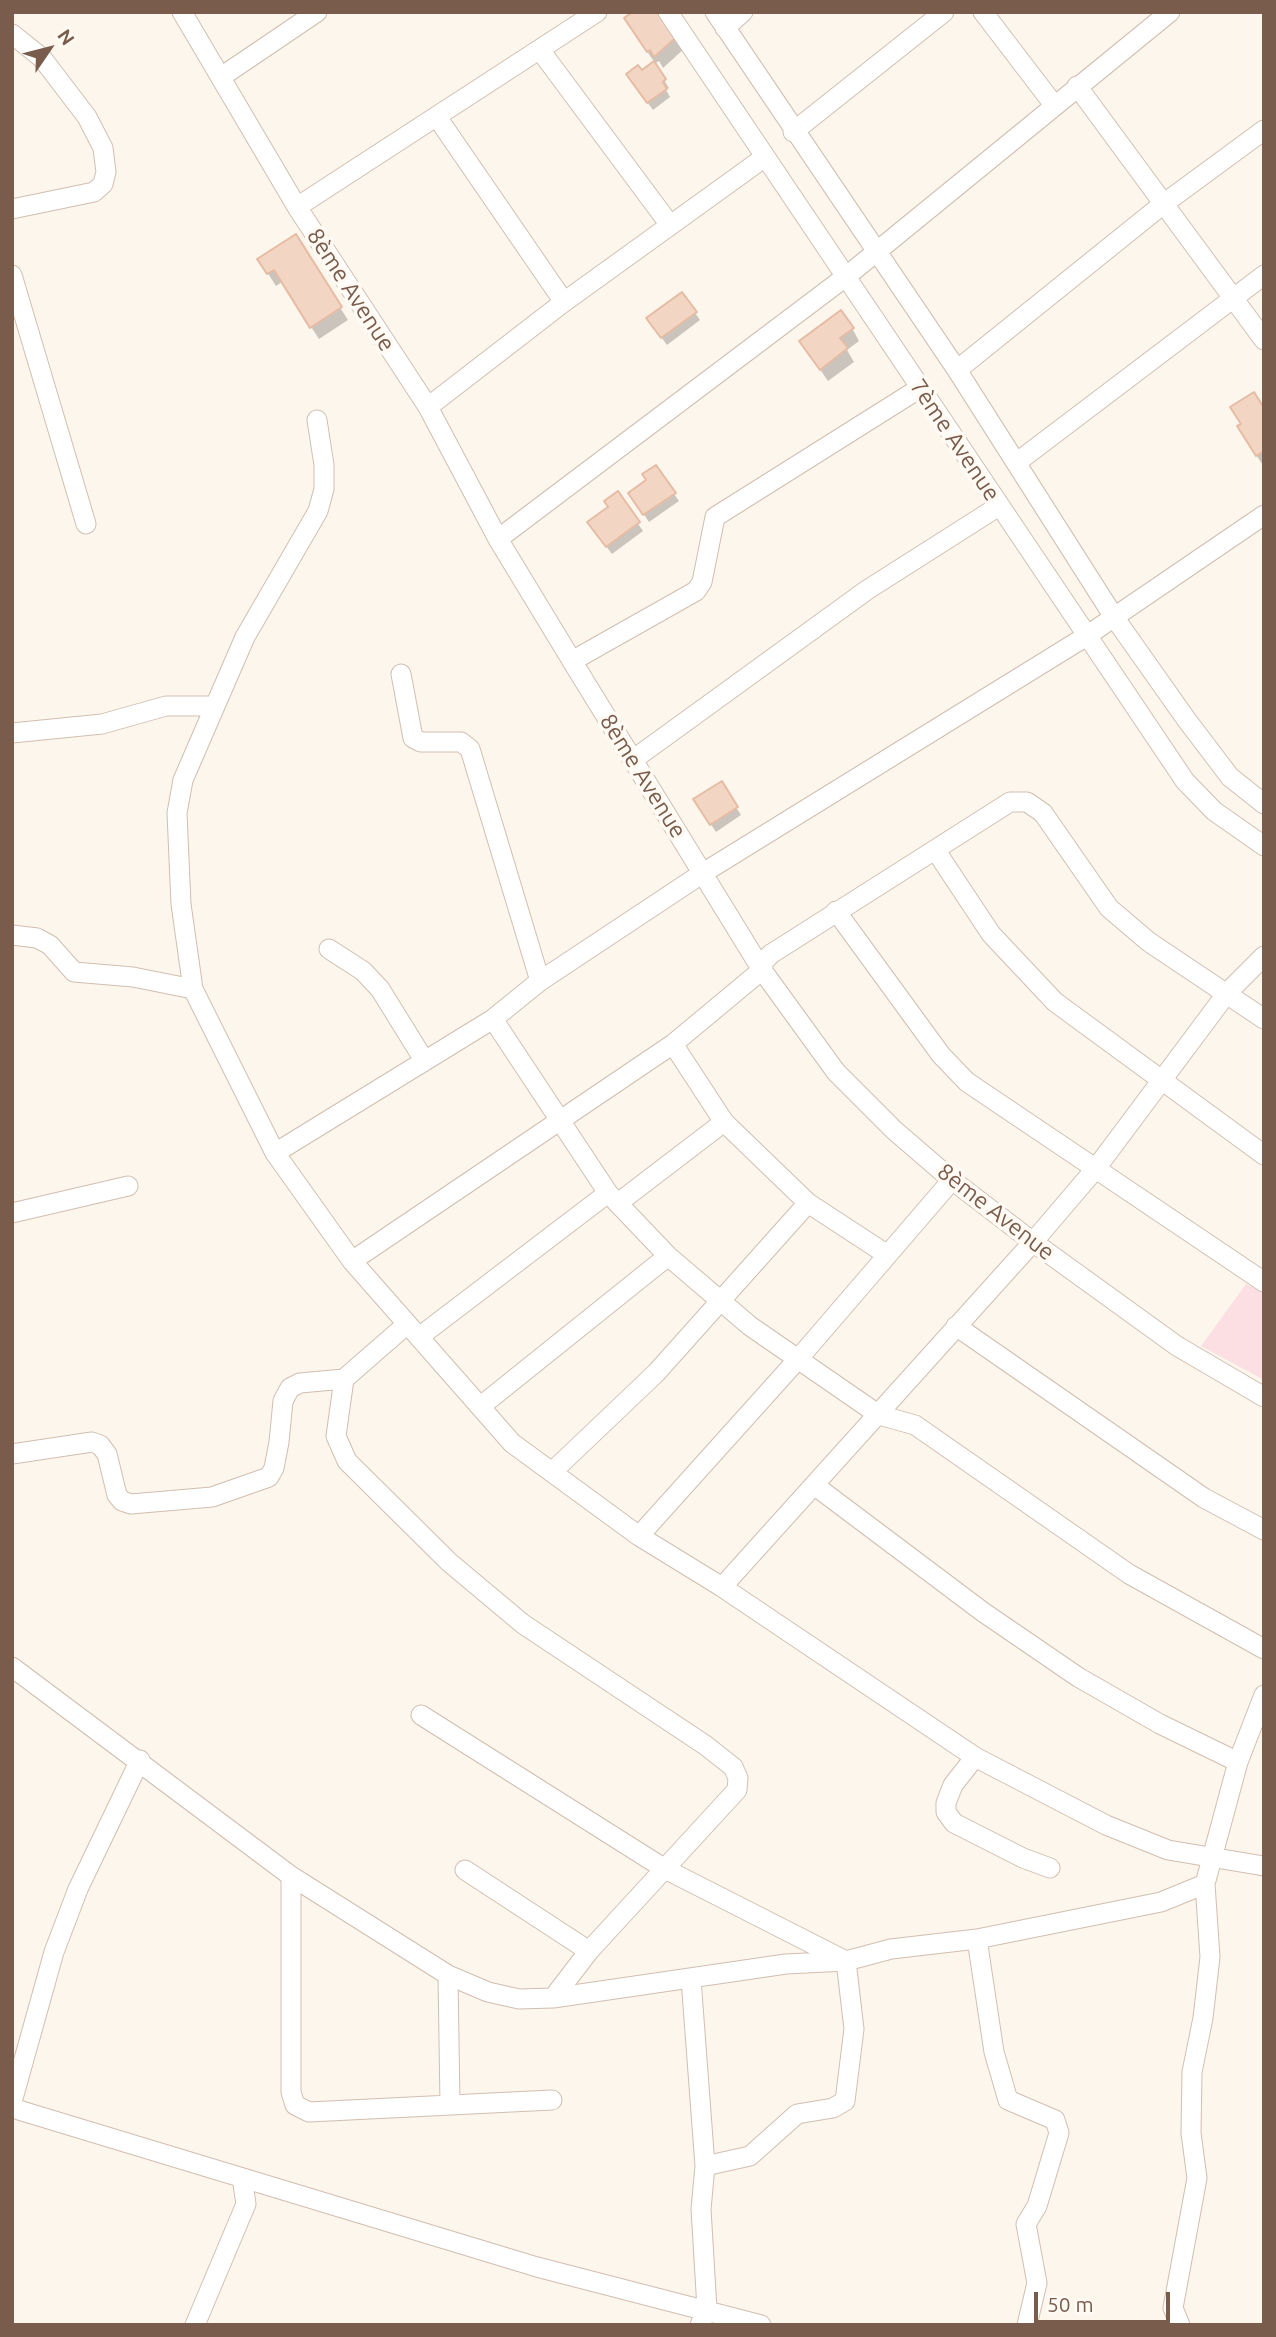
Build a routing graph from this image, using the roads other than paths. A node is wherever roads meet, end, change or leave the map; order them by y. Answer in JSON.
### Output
{"nodes":[{"id":1,"x":182,"y":12,"type":"edge"},
{"id":2,"x":317,"y":12,"type":"edge"},
{"id":3,"x":597,"y":12,"type":"edge"},
{"id":4,"x":668,"y":12,"type":"edge"},
{"id":5,"x":743,"y":12,"type":"edge"},
{"id":6,"x":944,"y":12,"type":"edge"},
{"id":7,"x":983,"y":12,"type":"edge"},
{"id":8,"x":1170,"y":12,"type":"edge"},
{"id":9,"x":720,"y":20,"type":"edge"},
{"id":10,"x":12,"y":34,"type":"edge"},
{"id":11,"x":540,"y":50,"type":"junction"},
{"id":12,"x":221,"y":77,"type":"junction"},
{"id":13,"x":1077,"y":86,"type":"junction"},
{"id":14,"x":1055,"y":105,"type":"junction"},
{"id":15,"x":437,"y":117,"type":"junction"},
{"id":16,"x":1264,"y":130,"type":"edge"},
{"id":17,"x":793,"y":132,"type":"junction"},
{"id":18,"x":765,"y":157,"type":"junction"},
{"id":19,"x":1163,"y":205,"type":"junction"},
{"id":20,"x":297,"y":207,"type":"junction"},
{"id":21,"x":12,"y":209,"type":"edge"},
{"id":22,"x":670,"y":225,"type":"junction"},
{"id":23,"x":876,"y":249,"type":"junction"},
{"id":24,"x":12,"y":275,"type":"edge"},
{"id":25,"x":848,"y":275,"type":"junction"},
{"id":26,"x":1264,"y":275,"type":"edge"},
{"id":27,"x":1234,"y":297,"type":"junction"},
{"id":28,"x":564,"y":302,"type":"junction"},
{"id":29,"x":1264,"y":340,"type":"edge"},
{"id":30,"x":957,"y":370,"type":"junction"},
{"id":31,"x":920,"y":388,"type":"junction"},
{"id":32,"x":428,"y":407,"type":"junction"},
{"id":33,"x":317,"y":420,"type":"dead end"},
{"id":34,"x":1016,"y":463,"type":"junction"},
{"id":35,"x":999,"y":506,"type":"junction"},
{"id":36,"x":86,"y":524,"type":"dead end"},
{"id":37,"x":1261,"y":524,"type":"edge"},
{"id":38,"x":498,"y":539,"type":"junction"},
{"id":39,"x":1114,"y":617,"type":"junction"},
{"id":40,"x":1085,"y":637,"type":"junction"},
{"id":41,"x":572,"y":661,"type":"junction"},
{"id":42,"x":401,"y":674,"type":"dead end"},
{"id":43,"x":215,"y":706,"type":"junction"},
{"id":44,"x":12,"y":733,"type":"edge"},
{"id":45,"x":634,"y":759,"type":"junction"},
{"id":46,"x":1264,"y":804,"type":"edge"},
{"id":47,"x":1264,"y":846,"type":"edge"},
{"id":48,"x":936,"y":851,"type":"junction"},
{"id":49,"x":703,"y":873,"type":"junction"},
{"id":50,"x":836,"y":911,"type":"junction"},
{"id":51,"x":12,"y":935,"type":"edge"},
{"id":52,"x":329,"y":949,"type":"dead end"},
{"id":53,"x":1264,"y":956,"type":"edge"},
{"id":54,"x":762,"y":970,"type":"junction"},
{"id":55,"x":540,"y":982,"type":"junction"},
{"id":56,"x":193,"y":989,"type":"junction"},
{"id":57,"x":1227,"y":993,"type":"junction"},
{"id":58,"x":493,"y":1018,"type":"junction"},
{"id":59,"x":1264,"y":1019,"type":"edge"},
{"id":60,"x":673,"y":1044,"type":"junction"},
{"id":61,"x":424,"y":1060,"type":"junction"},
{"id":62,"x":1163,"y":1081,"type":"junction"},
{"id":63,"x":558,"y":1120,"type":"junction"},
{"id":64,"x":724,"y":1122,"type":"junction"},
{"id":65,"x":275,"y":1153,"type":"junction"},
{"id":66,"x":1264,"y":1155,"type":"edge"},
{"id":67,"x":1097,"y":1167,"type":"junction"},
{"id":68,"x":952,"y":1180,"type":"junction"},
{"id":69,"x":128,"y":1186,"type":"dead end"},
{"id":70,"x":613,"y":1198,"type":"junction"},
{"id":71,"x":808,"y":1203,"type":"junction"},
{"id":72,"x":12,"y":1213,"type":"edge"},
{"id":73,"x":1033,"y":1242,"type":"junction"},
{"id":74,"x":886,"y":1254,"type":"junction"},
{"id":75,"x":668,"y":1256,"type":"junction"},
{"id":76,"x":352,"y":1261,"type":"junction"},
{"id":77,"x":1264,"y":1282,"type":"edge"},
{"id":78,"x":718,"y":1300,"type":"junction"},
{"id":79,"x":956,"y":1326,"type":"junction"},
{"id":80,"x":412,"y":1331,"type":"junction"},
{"id":81,"x":799,"y":1357,"type":"junction"},
{"id":82,"x":344,"y":1379,"type":"junction"},
{"id":83,"x":1264,"y":1397,"type":"edge"},
{"id":84,"x":481,"y":1406,"type":"junction"},
{"id":85,"x":879,"y":1415,"type":"junction"},
{"id":86,"x":12,"y":1454,"type":"edge"},
{"id":87,"x":552,"y":1471,"type":"junction"},
{"id":88,"x":814,"y":1485,"type":"junction"},
{"id":89,"x":1264,"y":1530,"type":"edge"},
{"id":90,"x":639,"y":1536,"type":"junction"},
{"id":91,"x":722,"y":1587,"type":"junction"},
{"id":92,"x":1264,"y":1649,"type":"edge"},
{"id":93,"x":12,"y":1667,"type":"edge"},
{"id":94,"x":1264,"y":1695,"type":"edge"},
{"id":95,"x":421,"y":1715,"type":"dead end"},
{"id":96,"x":975,"y":1757,"type":"junction"},
{"id":97,"x":140,"y":1760,"type":"junction"},
{"id":98,"x":1238,"y":1762,"type":"junction"},
{"id":99,"x":1215,"y":1857,"type":"junction"},
{"id":100,"x":1264,"y":1866,"type":"edge"},
{"id":101,"x":1050,"y":1868,"type":"dead end"},
{"id":102,"x":665,"y":1869,"type":"junction"},
{"id":103,"x":465,"y":1870,"type":"dead end"},
{"id":104,"x":291,"y":1876,"type":"junction"},
{"id":105,"x":1205,"y":1884,"type":"junction"},
{"id":106,"x":977,"y":1940,"type":"junction"},
{"id":107,"x":589,"y":1951,"type":"junction"},
{"id":108,"x":846,"y":1961,"type":"junction"},
{"id":109,"x":448,"y":1975,"type":"junction"},
{"id":110,"x":691,"y":1979,"type":"junction"},
{"id":111,"x":553,"y":1998,"type":"junction"},
{"id":112,"x":552,"y":2100,"type":"dead end"},
{"id":113,"x":12,"y":2102,"type":"edge"},
{"id":114,"x":450,"y":2105,"type":"junction"},
{"id":115,"x":12,"y":2108,"type":"edge"},
{"id":116,"x":705,"y":2166,"type":"junction"},
{"id":117,"x":242,"y":2178,"type":"junction"},
{"id":118,"x":703,"y":2317,"type":"edge"},
{"id":119,"x":195,"y":2325,"type":"edge"},
{"id":120,"x":761,"y":2325,"type":"edge"},
{"id":121,"x":1027,"y":2325,"type":"edge"},
{"id":122,"x":1180,"y":2325,"type":"edge"}],
"edges":[{"from":1,"to":12,"type":"street","name":"8ème Avenue"},
{"from":2,"to":12,"type":"street"},
{"from":3,"to":11,"type":"street"},
{"from":4,"to":18,"type":"street","name":"7ème Avenue"},
{"from":5,"to":9,"type":"street"},
{"from":6,"to":17,"type":"street"},
{"from":7,"to":14,"type":"street"},
{"from":8,"to":13,"type":"street"},
{"from":9,"to":17,"type":"street","name":"7ème Avenue"},
{"from":10,"to":21,"type":"street"},
{"from":11,"to":15,"type":"street"},
{"from":11,"to":22,"type":"street"},
{"from":12,"to":20,"type":"street","name":"8ème Avenue"},
{"from":13,"to":14,"type":"street"},
{"from":13,"to":19,"type":"street"},
{"from":14,"to":23,"type":"street"},
{"from":15,"to":20,"type":"street"},
{"from":15,"to":28,"type":"street"},
{"from":16,"to":19,"type":"street"},
{"from":17,"to":23,"type":"street","name":"7ème Avenue"},
{"from":18,"to":22,"type":"street"},
{"from":18,"to":25,"type":"street","name":"7ème Avenue"},
{"from":19,"to":27,"type":"street"},
{"from":19,"to":30,"type":"street"},
{"from":20,"to":32,"type":"street","name":"8ème Avenue"},
{"from":22,"to":28,"type":"street"},
{"from":23,"to":25,"type":"street"},
{"from":23,"to":30,"type":"street","name":"7ème Avenue"},
{"from":24,"to":36,"type":"street"},
{"from":25,"to":31,"type":"street","name":"7ème Avenue"},
{"from":25,"to":38,"type":"street"},
{"from":26,"to":27,"type":"street"},
{"from":27,"to":29,"type":"street"},
{"from":27,"to":34,"type":"street"},
{"from":28,"to":32,"type":"street"},
{"from":30,"to":34,"type":"street","name":"7ème Avenue"},
{"from":31,"to":35,"type":"street","name":"7ème Avenue"},
{"from":31,"to":41,"type":"street"},
{"from":32,"to":38,"type":"street","name":"8ème Avenue"},
{"from":33,"to":43,"type":"street"},
{"from":34,"to":39,"type":"street","name":"7ème Avenue"},
{"from":35,"to":40,"type":"street","name":"7ème Avenue"},
{"from":35,"to":45,"type":"street"},
{"from":37,"to":39,"type":"street"},
{"from":38,"to":41,"type":"street","name":"8ème Avenue"},
{"from":39,"to":40,"type":"street"},
{"from":39,"to":46,"type":"street","name":"7ème Avenue"},
{"from":40,"to":47,"type":"street","name":"7ème Avenue"},
{"from":40,"to":49,"type":"street"},
{"from":41,"to":45,"type":"street","name":"8ème Avenue"},
{"from":42,"to":55,"type":"street"},
{"from":43,"to":44,"type":"street"},
{"from":43,"to":56,"type":"street"},
{"from":45,"to":49,"type":"street","name":"8ème Avenue"},
{"from":48,"to":50,"type":"street"},
{"from":48,"to":57,"type":"street"},
{"from":48,"to":62,"type":"street"},
{"from":49,"to":54,"type":"street","name":"8ème Avenue"},
{"from":49,"to":55,"type":"street"},
{"from":50,"to":54,"type":"street"},
{"from":50,"to":67,"type":"street"},
{"from":51,"to":56,"type":"street"},
{"from":52,"to":61,"type":"street"},
{"from":53,"to":57,"type":"street"},
{"from":54,"to":60,"type":"street"},
{"from":54,"to":68,"type":"street","name":"8ème Avenue"},
{"from":55,"to":58,"type":"street"},
{"from":56,"to":65,"type":"street"},
{"from":57,"to":59,"type":"street"},
{"from":57,"to":62,"type":"street"},
{"from":58,"to":61,"type":"street"},
{"from":58,"to":63,"type":"street"},
{"from":60,"to":63,"type":"street"},
{"from":60,"to":64,"type":"street"},
{"from":61,"to":65,"type":"street"},
{"from":62,"to":66,"type":"street"},
{"from":62,"to":67,"type":"street"},
{"from":63,"to":70,"type":"street"},
{"from":63,"to":76,"type":"street"},
{"from":64,"to":70,"type":"street"},
{"from":64,"to":71,"type":"street"},
{"from":65,"to":76,"type":"street"},
{"from":67,"to":73,"type":"street"},
{"from":67,"to":77,"type":"street"},
{"from":68,"to":73,"type":"street","name":"8ème Avenue"},
{"from":68,"to":74,"type":"street"},
{"from":69,"to":72,"type":"street"},
{"from":70,"to":75,"type":"street"},
{"from":70,"to":80,"type":"street"},
{"from":71,"to":74,"type":"street"},
{"from":71,"to":78,"type":"street"},
{"from":73,"to":79,"type":"street"},
{"from":73,"to":83,"type":"street","name":"8ème Avenue"},
{"from":74,"to":81,"type":"street"},
{"from":75,"to":78,"type":"street"},
{"from":75,"to":84,"type":"street"},
{"from":76,"to":80,"type":"street"},
{"from":78,"to":81,"type":"street"},
{"from":78,"to":87,"type":"street"},
{"from":79,"to":85,"type":"street"},
{"from":79,"to":89,"type":"street"},
{"from":80,"to":82,"type":"street"},
{"from":80,"to":84,"type":"street"},
{"from":81,"to":85,"type":"street"},
{"from":81,"to":90,"type":"street"},
{"from":82,"to":86,"type":"street"},
{"from":82,"to":102,"type":"street"},
{"from":84,"to":87,"type":"street"},
{"from":85,"to":88,"type":"street"},
{"from":85,"to":92,"type":"street"},
{"from":87,"to":90,"type":"street"},
{"from":88,"to":91,"type":"street"},
{"from":88,"to":98,"type":"street"},
{"from":90,"to":91,"type":"street"},
{"from":91,"to":96,"type":"street"},
{"from":93,"to":97,"type":"street"},
{"from":94,"to":98,"type":"street"},
{"from":95,"to":102,"type":"street"},
{"from":96,"to":99,"type":"street"},
{"from":96,"to":101,"type":"street"},
{"from":97,"to":104,"type":"street"},
{"from":97,"to":113,"type":"street"},
{"from":98,"to":99,"type":"street"},
{"from":99,"to":100,"type":"street"},
{"from":99,"to":105,"type":"street"},
{"from":102,"to":107,"type":"street"},
{"from":102,"to":108,"type":"street"},
{"from":103,"to":107,"type":"street"},
{"from":104,"to":109,"type":"street"},
{"from":104,"to":114,"type":"street"},
{"from":105,"to":106,"type":"street"},
{"from":105,"to":122,"type":"street"},
{"from":106,"to":108,"type":"street"},
{"from":106,"to":121,"type":"street"},
{"from":107,"to":111,"type":"street"},
{"from":108,"to":110,"type":"street"},
{"from":108,"to":116,"type":"street"},
{"from":109,"to":111,"type":"street"},
{"from":109,"to":114,"type":"street"},
{"from":110,"to":111,"type":"street"},
{"from":110,"to":116,"type":"street"},
{"from":112,"to":114,"type":"street"},
{"from":115,"to":117,"type":"street"},
{"from":116,"to":118,"type":"street"},
{"from":117,"to":118,"type":"street"},
{"from":117,"to":119,"type":"street"},
{"from":118,"to":120,"type":"street"}]}
